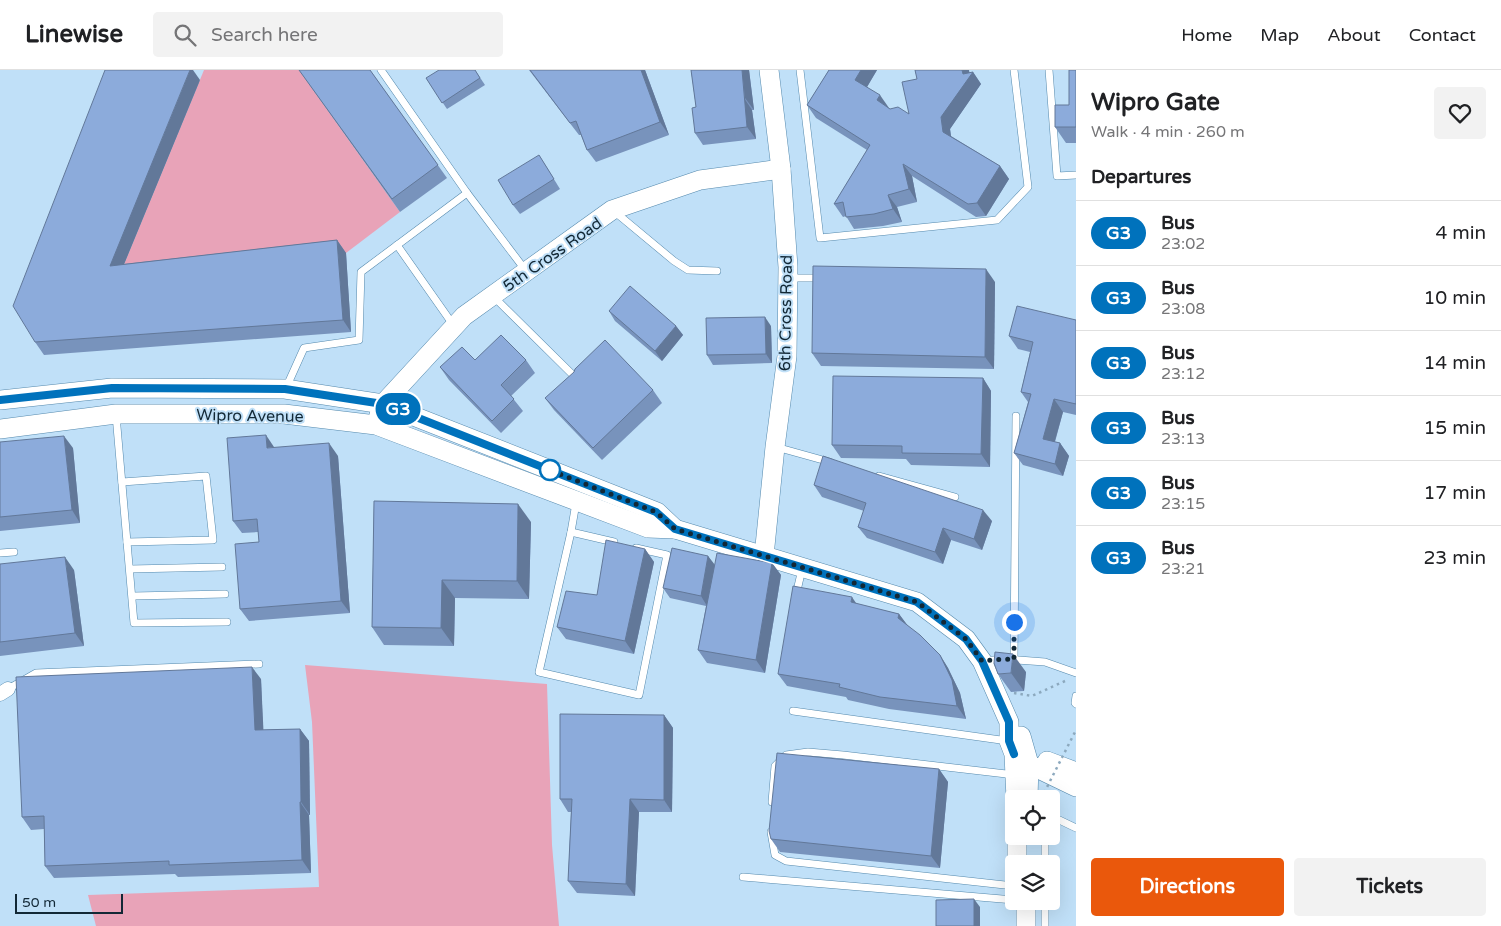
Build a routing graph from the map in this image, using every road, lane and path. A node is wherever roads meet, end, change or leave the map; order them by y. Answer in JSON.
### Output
{"nodes":[{"id":1,"x":381,"y":70,"type":"edge"},
{"id":2,"x":770,"y":70,"type":"edge"},
{"id":3,"x":800,"y":70,"type":"edge"},
{"id":4,"x":1014,"y":70,"type":"edge"},
{"id":5,"x":1049,"y":70,"type":"edge"},
{"id":6,"x":781,"y":169,"type":"junction"},
{"id":7,"x":1076,"y":175,"type":"edge"},
{"id":8,"x":468,"y":193,"type":"junction"},
{"id":9,"x":612,"y":210,"type":"junction"},
{"id":10,"x":397,"y":245,"type":"junction"},
{"id":11,"x":526,"y":271,"type":"junction"},
{"id":12,"x":717,"y":271,"type":"dead end"},
{"id":13,"x":787,"y":278,"type":"junction"},
{"id":14,"x":816,"y":278,"type":"edge"},
{"id":15,"x":492,"y":296,"type":"junction"},
{"id":16,"x":454,"y":326,"type":"junction"},
{"id":17,"x":579,"y":381,"type":"edge"},
{"id":18,"x":285,"y":389,"type":"junction"},
{"id":19,"x":0,"y":400,"type":"edge"},
{"id":20,"x":383,"y":404,"type":"junction"},
{"id":21,"x":116,"y":414,"type":"junction"},
{"id":22,"x":1016,"y":416,"type":"dead end"},
{"id":23,"x":376,"y":425,"type":"junction"},
{"id":24,"x":0,"y":429,"type":"edge"},
{"id":25,"x":775,"y":447,"type":"junction"},
{"id":26,"x":837,"y":464,"type":"edge"},
{"id":27,"x":873,"y":474,"type":"edge"},
{"id":28,"x":122,"y":482,"type":"junction"},
{"id":29,"x":955,"y":496,"type":"dead end"},
{"id":30,"x":576,"y":500,"type":"junction"},
{"id":31,"x":675,"y":529,"type":"junction"},
{"id":32,"x":572,"y":532,"type":"junction"},
{"id":33,"x":127,"y":542,"type":"junction"},
{"id":34,"x":619,"y":544,"type":"edge"},
{"id":35,"x":629,"y":546,"type":"edge"},
{"id":36,"x":14,"y":552,"type":"dead end"},
{"id":37,"x":0,"y":553,"type":"edge"},
{"id":38,"x":764,"y":556,"type":"junction"},
{"id":39,"x":222,"y":567,"type":"dead end"},
{"id":40,"x":130,"y":568,"type":"junction"},
{"id":41,"x":802,"y":568,"type":"junction"},
{"id":42,"x":225,"y":594,"type":"dead end"},
{"id":43,"x":133,"y":596,"type":"junction"},
{"id":44,"x":795,"y":599,"type":"edge"},
{"id":45,"x":227,"y":622,"type":"dead end"},
{"id":46,"x":1014,"y":660,"type":"junction"},
{"id":47,"x":982,"y":661,"type":"junction"},
{"id":48,"x":259,"y":664,"type":"dead end"},
{"id":49,"x":1076,"y":673,"type":"edge"},
{"id":50,"x":1067,"y":680,"type":"dead end"},
{"id":51,"x":4,"y":691,"type":"edge"},
{"id":52,"x":1010,"y":692,"type":"edge"},
{"id":53,"x":1076,"y":696,"type":"edge"},
{"id":54,"x":1076,"y":704,"type":"edge"},
{"id":55,"x":793,"y":711,"type":"dead end"},
{"id":56,"x":1076,"y":730,"type":"edge"},
{"id":57,"x":1016,"y":752,"type":"junction"},
{"id":58,"x":1076,"y":772,"type":"edge"},
{"id":59,"x":1076,"y":787,"type":"edge"},
{"id":60,"x":1016,"y":790,"type":"edge"},
{"id":61,"x":1026,"y":790,"type":"edge"},
{"id":62,"x":1046,"y":790,"type":"edge"},
{"id":63,"x":772,"y":811,"type":"edge"},
{"id":64,"x":771,"y":820,"type":"edge"},
{"id":65,"x":1060,"y":820,"type":"edge"},
{"id":66,"x":1076,"y":828,"type":"edge"},
{"id":67,"x":743,"y":877,"type":"dead end"},
{"id":68,"x":1005,"y":885,"type":"edge"},
{"id":69,"x":1005,"y":900,"type":"edge"},
{"id":70,"x":1015,"y":910,"type":"edge"},
{"id":71,"x":1026,"y":910,"type":"edge"},
{"id":72,"x":1045,"y":910,"type":"edge"},
{"id":73,"x":1016,"y":926,"type":"edge"},
{"id":74,"x":1026,"y":926,"type":"edge"},
{"id":75,"x":1045,"y":926,"type":"edge"}],
"edges":[{"from":1,"to":8,"type":"lane"},
{"from":2,"to":6,"type":"main road","name":"6th Cross Road"},
{"from":3,"to":4,"type":"lane"},
{"from":5,"to":7,"type":"lane"},
{"from":6,"to":9,"type":"main road","name":"5th Cross Road"},
{"from":6,"to":13,"type":"main road","name":"6th Cross Road"},
{"from":8,"to":10,"type":"lane"},
{"from":8,"to":11,"type":"lane"},
{"from":9,"to":11,"type":"main road","name":"5th Cross Road"},
{"from":9,"to":12,"type":"lane"},
{"from":10,"to":16,"type":"lane"},
{"from":10,"to":18,"type":"lane"},
{"from":11,"to":15,"type":"main road","name":"5th Cross Road"},
{"from":13,"to":14,"type":"lane"},
{"from":13,"to":25,"type":"main road","name":"6th Cross Road"},
{"from":15,"to":16,"type":"main road","name":"5th Cross Road"},
{"from":15,"to":17,"type":"lane"},
{"from":16,"to":20,"type":"main road","name":"5th Cross Road"},
{"from":18,"to":19,"type":"main road","name":"Wipro Avenue"},
{"from":18,"to":20,"type":"main road","name":"Wipro Avenue"},
{"from":20,"to":23,"type":"main road","name":"5th Cross Road"},
{"from":20,"to":31,"type":"main road","name":"Wipro Avenue"},
{"from":21,"to":23,"type":"main road","name":"Wipro Avenue"},
{"from":21,"to":24,"type":"main road","name":"Wipro Avenue"},
{"from":21,"to":28,"type":"lane"},
{"from":22,"to":46,"type":"lane"},
{"from":23,"to":30,"type":"main road","name":"Wipro Avenue"},
{"from":25,"to":26,"type":"lane"},
{"from":25,"to":38,"type":"main road","name":"6th Cross Road"},
{"from":27,"to":29,"type":"lane"},
{"from":28,"to":33,"type":"lane"},
{"from":28,"to":33,"type":"lane"},
{"from":30,"to":31,"type":"main road","name":"Wipro Avenue"},
{"from":30,"to":32,"type":"lane"},
{"from":31,"to":38,"type":"main road","name":"Wipro Avenue"},
{"from":32,"to":34,"type":"lane"},
{"from":32,"to":35,"type":"lane"},
{"from":33,"to":40,"type":"lane"},
{"from":36,"to":37,"type":"lane"},
{"from":38,"to":41,"type":"main road","name":"Wipro Avenue"},
{"from":39,"to":40,"type":"lane"},
{"from":40,"to":43,"type":"lane"},
{"from":41,"to":44,"type":"lane"},
{"from":41,"to":47,"type":"main road","name":"Wipro Avenue"},
{"from":42,"to":43,"type":"lane"},
{"from":43,"to":45,"type":"lane"},
{"from":46,"to":47,"type":"lane"},
{"from":46,"to":49,"type":"lane"},
{"from":47,"to":57,"type":"main road","name":"Wipro Avenue"},
{"from":48,"to":51,"type":"lane"},
{"from":50,"to":52,"type":"path"},
{"from":53,"to":54,"type":"lane"},
{"from":55,"to":57,"type":"lane"},
{"from":56,"to":62,"type":"path","bridge":true},
{"from":57,"to":58,"type":"main road"},
{"from":57,"to":59,"type":"main road"},
{"from":57,"to":60,"type":"main road"},
{"from":57,"to":61,"type":"main road"},
{"from":57,"to":63,"type":"lane"},
{"from":64,"to":68,"type":"lane"},
{"from":65,"to":66,"type":"lane"},
{"from":67,"to":69,"type":"lane"},
{"from":70,"to":73,"type":"main road"},
{"from":71,"to":74,"type":"main road"},
{"from":72,"to":75,"type":"lane"}]}
